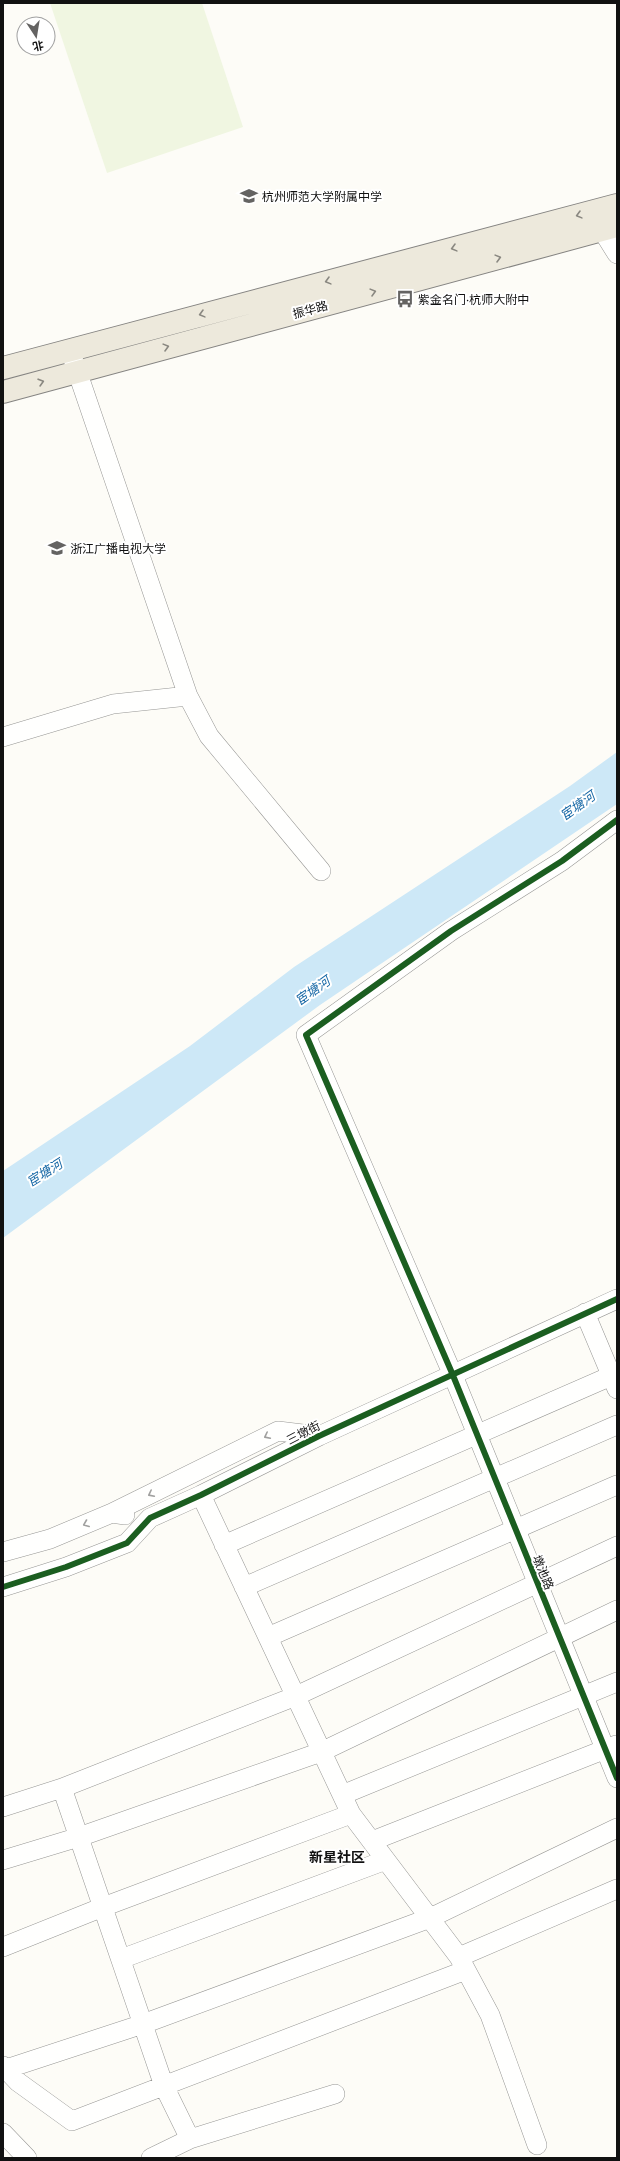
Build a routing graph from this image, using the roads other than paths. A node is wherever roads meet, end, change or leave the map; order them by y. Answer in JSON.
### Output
{"nodes":[{"id":1,"x":617,"y":205,"type":"edge"},
{"id":2,"x":609,"y":228,"type":"edge"},
{"id":3,"x":617,"y":254,"type":"edge"},
{"id":4,"x":69,"y":349,"type":"junction"},
{"id":5,"x":3,"y":368,"type":"edge"},
{"id":6,"x":77,"y":371,"type":"junction"},
{"id":7,"x":3,"y":392,"type":"edge"},
{"id":8,"x":188,"y":696,"type":"junction"},
{"id":9,"x":3,"y":737,"type":"edge"},
{"id":10,"x":617,"y":820,"type":"edge"},
{"id":11,"x":321,"y":871,"type":"dead end"},
{"id":12,"x":617,"y":1299,"type":"edge"},
{"id":13,"x":586,"y":1313,"type":"junction"},
{"id":14,"x":452,"y":1373,"type":"junction"},
{"id":15,"x":614,"y":1383,"type":"edge"},
{"id":16,"x":617,"y":1425,"type":"edge"},
{"id":17,"x":476,"y":1434,"type":"junction"},
{"id":18,"x":319,"y":1436,"type":"junction"},
{"id":19,"x":495,"y":1480,"type":"junction"},
{"id":20,"x":617,"y":1485,"type":"edge"},
{"id":21,"x":201,"y":1496,"type":"junction"},
{"id":22,"x":112,"y":1513,"type":"junction"},
{"id":23,"x":150,"y":1518,"type":"junction"},
{"id":24,"x":515,"y":1528,"type":"junction"},
{"id":25,"x":224,"y":1545,"type":"junction"},
{"id":26,"x":617,"y":1546,"type":"edge"},
{"id":27,"x":3,"y":1552,"type":"edge"},
{"id":28,"x":537,"y":1584,"type":"junction"},
{"id":29,"x":3,"y":1587,"type":"edge"},
{"id":30,"x":244,"y":1587,"type":"junction"},
{"id":31,"x":617,"y":1610,"type":"edge"},
{"id":32,"x":268,"y":1637,"type":"junction"},
{"id":33,"x":559,"y":1637,"type":"junction"},
{"id":34,"x":617,"y":1682,"type":"edge"},
{"id":35,"x":296,"y":1696,"type":"junction"},
{"id":36,"x":584,"y":1697,"type":"junction"},
{"id":37,"x":611,"y":1747,"type":"edge"},
{"id":38,"x":322,"y":1752,"type":"junction"},
{"id":39,"x":617,"y":1778,"type":"edge"},
{"id":40,"x":62,"y":1788,"type":"junction"},
{"id":41,"x":342,"y":1795,"type":"junction"},
{"id":42,"x":3,"y":1807,"type":"edge"},
{"id":43,"x":351,"y":1814,"type":"junction"},
{"id":44,"x":617,"y":1828,"type":"edge"},
{"id":45,"x":79,"y":1837,"type":"junction"},
{"id":46,"x":372,"y":1842,"type":"junction"},
{"id":47,"x":3,"y":1860,"type":"edge"},
{"id":48,"x":386,"y":1860,"type":"junction"},
{"id":49,"x":617,"y":1889,"type":"edge"},
{"id":50,"x":103,"y":1907,"type":"junction"},
{"id":51,"x":430,"y":1918,"type":"junction"},
{"id":52,"x":3,"y":1947,"type":"edge"},
{"id":53,"x":121,"y":1959,"type":"junction"},
{"id":54,"x":462,"y":1964,"type":"junction"},
{"id":55,"x":143,"y":2024,"type":"junction"},
{"id":56,"x":4,"y":2067,"type":"edge"},
{"id":57,"x":164,"y":2086,"type":"junction"},
{"id":58,"x":335,"y":2094,"type":"dead end"},
{"id":59,"x":3,"y":2133,"type":"edge"},
{"id":60,"x":190,"y":2139,"type":"junction"},
{"id":61,"x":537,"y":2145,"type":"dead end"},
{"id":62,"x":27,"y":2158,"type":"edge"},
{"id":63,"x":151,"y":2158,"type":"edge"}],
"edges":[{"from":1,"to":4,"type":"main road","name":"振华路","one_way":true},
{"from":2,"to":3,"type":"street"},
{"from":6,"to":2,"type":"main road","name":"振华路","one_way":true},
{"from":4,"to":5,"type":"main road","name":"振华路"},
{"from":4,"to":6,"type":"street"},
{"from":7,"to":6,"type":"main road","name":"振华路","one_way":true},
{"from":6,"to":8,"type":"street"},
{"from":8,"to":9,"type":"street"},
{"from":8,"to":11,"type":"street"},
{"from":10,"to":14,"type":"street","name":"墩池路"},
{"from":12,"to":13,"type":"street","name":"三墩街"},
{"from":13,"to":14,"type":"street","name":"三墩街"},
{"from":13,"to":15,"type":"street"},
{"from":14,"to":17,"type":"street","name":"墩池路"},
{"from":14,"to":18,"type":"street","name":"三墩街"},
{"from":15,"to":17,"type":"street"},
{"from":16,"to":19,"type":"street"},
{"from":17,"to":19,"type":"street","name":"墩池路"},
{"from":17,"to":25,"type":"street"},
{"from":18,"to":21,"type":"street","name":"三墩街"},
{"from":18,"to":22,"type":"street","one_way":true},
{"from":19,"to":24,"type":"street","name":"墩池路"},
{"from":19,"to":30,"type":"street"},
{"from":20,"to":24,"type":"street"},
{"from":21,"to":23,"type":"street","name":"三墩街"},
{"from":21,"to":25,"type":"street"},
{"from":22,"to":23,"type":"street"},
{"from":22,"to":27,"type":"street","one_way":true},
{"from":23,"to":29,"type":"street","name":"三墩街"},
{"from":24,"to":28,"type":"street","name":"墩池路"},
{"from":24,"to":32,"type":"street"},
{"from":25,"to":30,"type":"street"},
{"from":26,"to":28,"type":"street"},
{"from":28,"to":33,"type":"street","name":"墩池路"},
{"from":28,"to":35,"type":"street"},
{"from":30,"to":32,"type":"street"},
{"from":31,"to":33,"type":"street"},
{"from":32,"to":35,"type":"street"},
{"from":33,"to":36,"type":"street","name":"墩池路"},
{"from":33,"to":38,"type":"street"},
{"from":34,"to":36,"type":"street"},
{"from":35,"to":38,"type":"street"},
{"from":35,"to":40,"type":"street"},
{"from":36,"to":37,"type":"street","name":"墩池路"},
{"from":36,"to":41,"type":"street"},
{"from":37,"to":39,"type":"street","name":"墩池路"},
{"from":37,"to":46,"type":"street"},
{"from":38,"to":41,"type":"street"},
{"from":38,"to":45,"type":"street"},
{"from":40,"to":42,"type":"street"},
{"from":40,"to":45,"type":"street"},
{"from":41,"to":43,"type":"street"},
{"from":43,"to":46,"type":"street"},
{"from":43,"to":50,"type":"street"},
{"from":44,"to":51,"type":"street"},
{"from":45,"to":47,"type":"street"},
{"from":45,"to":50,"type":"street"},
{"from":46,"to":48,"type":"street"},
{"from":48,"to":51,"type":"street"},
{"from":48,"to":53,"type":"street"},
{"from":49,"to":54,"type":"street"},
{"from":50,"to":52,"type":"street"},
{"from":50,"to":53,"type":"street"},
{"from":51,"to":54,"type":"street"},
{"from":51,"to":55,"type":"street"},
{"from":53,"to":55,"type":"street"},
{"from":54,"to":57,"type":"street"},
{"from":54,"to":61,"type":"street"},
{"from":55,"to":56,"type":"street"},
{"from":55,"to":57,"type":"street"},
{"from":56,"to":57,"type":"street"},
{"from":57,"to":60,"type":"street"},
{"from":58,"to":60,"type":"street"},
{"from":59,"to":62,"type":"street"},
{"from":60,"to":63,"type":"street"}]}
